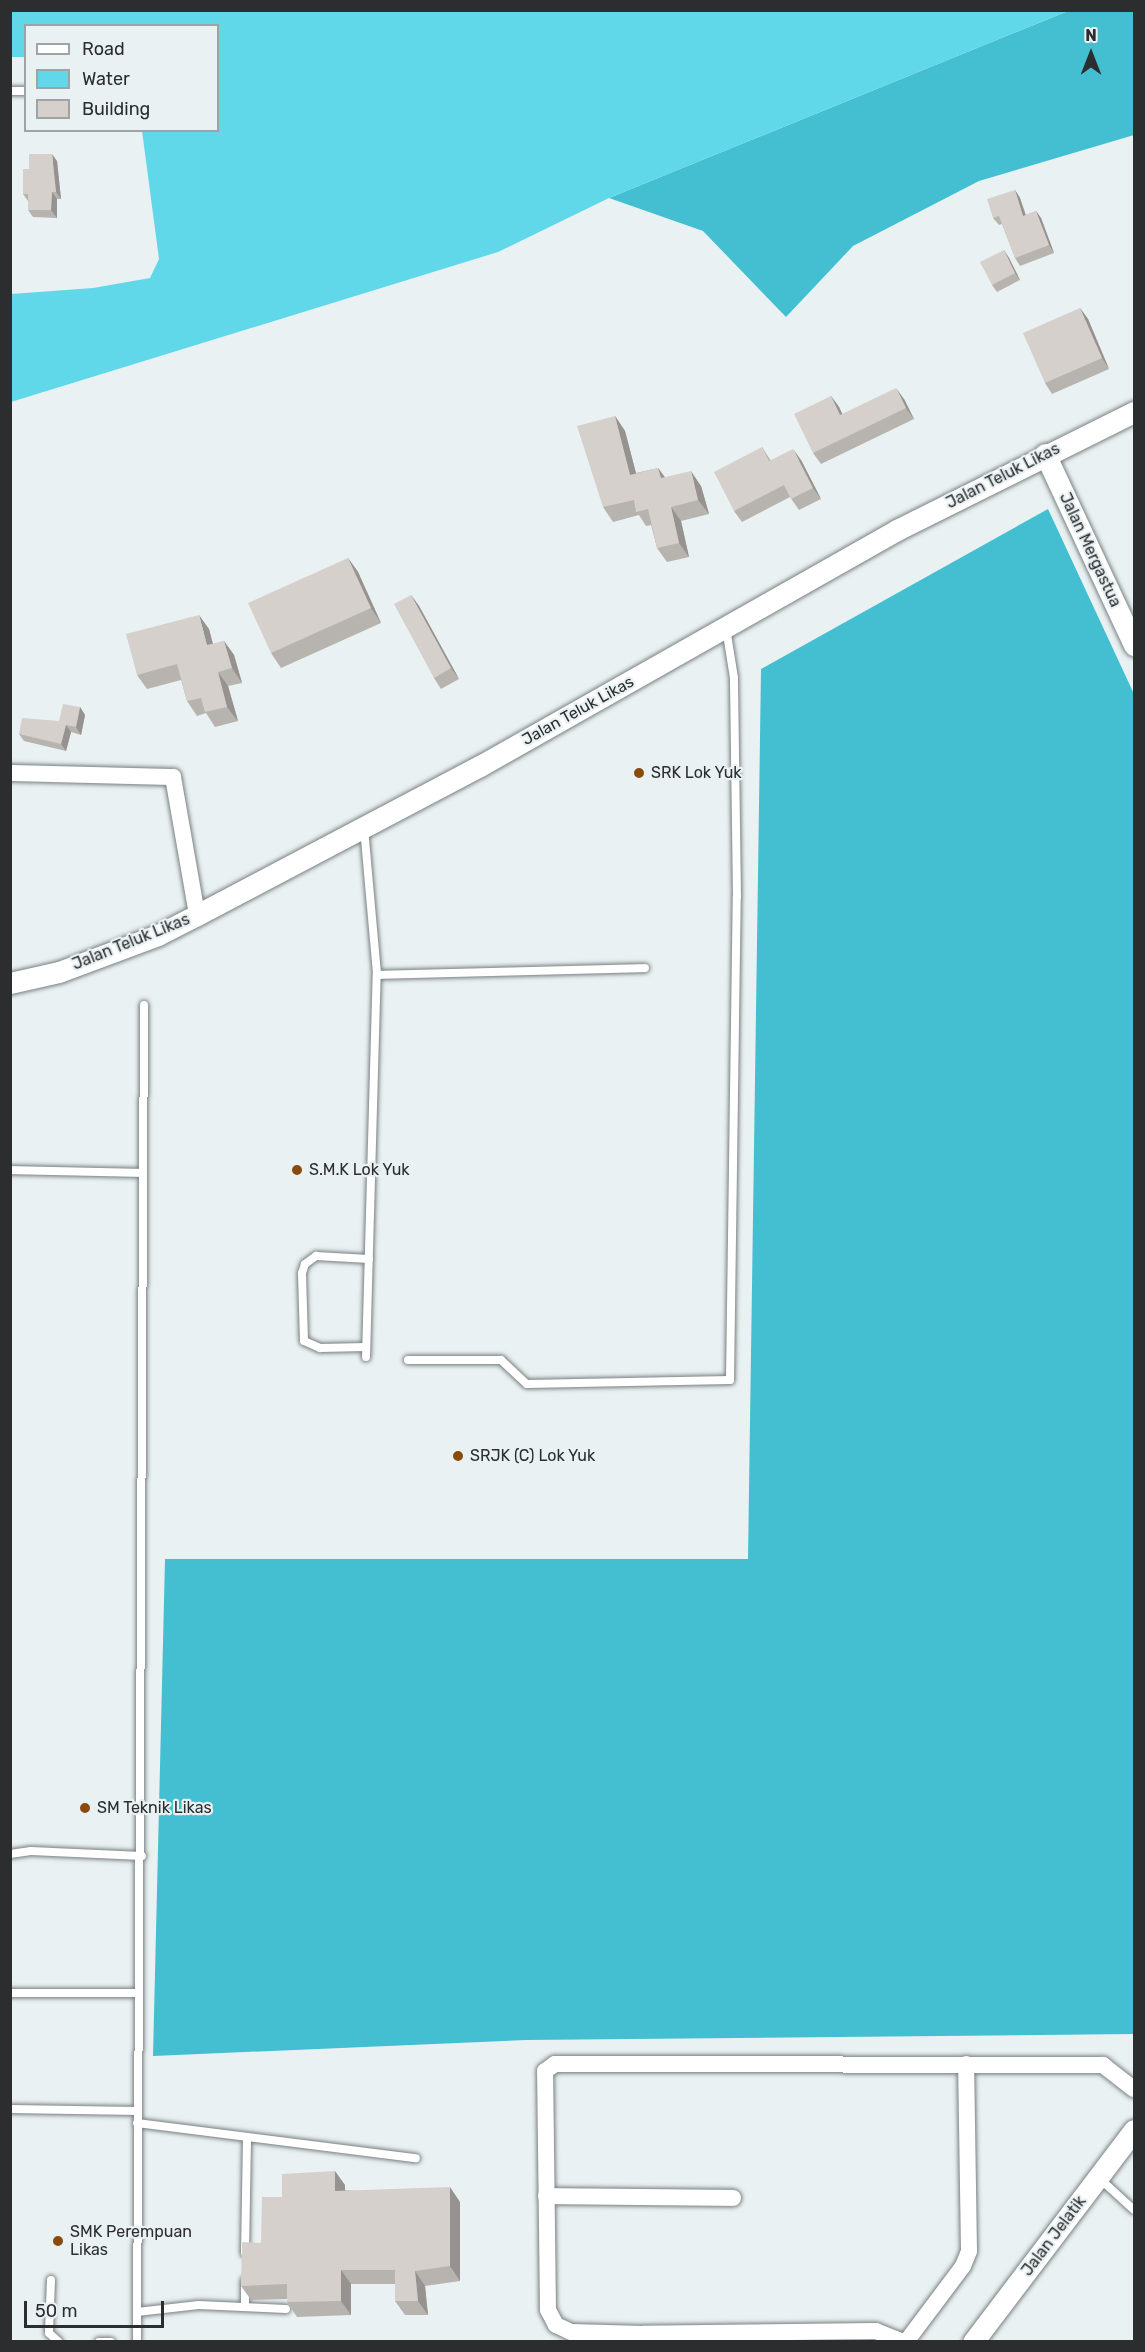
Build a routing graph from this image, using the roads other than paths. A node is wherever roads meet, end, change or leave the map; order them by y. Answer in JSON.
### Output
{"nodes":[{"id":1,"x":1134,"y":412,"type":"edge"},
{"id":2,"x":1045,"y":454,"type":"junction"},
{"id":3,"x":726,"y":628,"type":"junction"},
{"id":4,"x":1134,"y":645,"type":"edge"},
{"id":5,"x":10,"y":773,"type":"edge"},
{"id":6,"x":364,"y":827,"type":"junction"},
{"id":7,"x":197,"y":915,"type":"junction"},
{"id":8,"x":645,"y":968,"type":"dead end"},
{"id":9,"x":377,"y":975,"type":"junction"},
{"id":10,"x":10,"y":983,"type":"edge"},
{"id":11,"x":144,"y":1005,"type":"dead end"},
{"id":12,"x":10,"y":1170,"type":"edge"},
{"id":13,"x":142,"y":1173,"type":"junction"},
{"id":14,"x":369,"y":1259,"type":"junction"},
{"id":15,"x":366,"y":1347,"type":"junction"},
{"id":16,"x":366,"y":1357,"type":"dead end"},
{"id":17,"x":408,"y":1360,"type":"dead end"},
{"id":18,"x":10,"y":1854,"type":"edge"},
{"id":19,"x":142,"y":1856,"type":"junction"},
{"id":20,"x":10,"y":1993,"type":"edge"},
{"id":21,"x":139,"y":1993,"type":"junction"},
{"id":22,"x":966,"y":2064,"type":"junction"},
{"id":23,"x":1134,"y":2089,"type":"edge"},
{"id":24,"x":10,"y":2109,"type":"edge"},
{"id":25,"x":138,"y":2111,"type":"junction"},
{"id":26,"x":138,"y":2123,"type":"junction"},
{"id":27,"x":1134,"y":2130,"type":"edge"},
{"id":28,"x":247,"y":2137,"type":"junction"},
{"id":29,"x":416,"y":2158,"type":"dead end"},
{"id":30,"x":1098,"y":2178,"type":"junction"},
{"id":31,"x":546,"y":2196,"type":"junction"},
{"id":32,"x":733,"y":2198,"type":"dead end"},
{"id":33,"x":1134,"y":2210,"type":"edge"},
{"id":34,"x":245,"y":2261,"type":"edge"},
{"id":35,"x":245,"y":2272,"type":"edge"},
{"id":36,"x":51,"y":2280,"type":"dead end"},
{"id":37,"x":245,"y":2307,"type":"junction"},
{"id":38,"x":286,"y":2309,"type":"edge"},
{"id":39,"x":137,"y":2312,"type":"junction"},
{"id":40,"x":643,"y":2338,"type":"edge"},
{"id":41,"x":60,"y":2342,"type":"edge"},
{"id":42,"x":99,"y":2342,"type":"edge"},
{"id":43,"x":111,"y":2342,"type":"edge"},
{"id":44,"x":137,"y":2342,"type":"edge"},
{"id":45,"x":904,"y":2342,"type":"edge"},
{"id":46,"x":973,"y":2342,"type":"edge"}],
"edges":[{"from":1,"to":2,"type":"street","name":"Jalan Teluk Likas"},
{"from":2,"to":3,"type":"street","name":"Jalan Teluk Likas"},
{"from":2,"to":4,"type":"street","name":"Jalan Mergastua"},
{"from":3,"to":6,"type":"street","name":"Jalan Teluk Likas"},
{"from":3,"to":17,"type":"lane"},
{"from":5,"to":7,"type":"street"},
{"from":6,"to":7,"type":"street","name":"Jalan Teluk Likas"},
{"from":6,"to":9,"type":"lane"},
{"from":7,"to":10,"type":"street","name":"Jalan Teluk Likas"},
{"from":8,"to":9,"type":"lane"},
{"from":9,"to":14,"type":"lane"},
{"from":11,"to":13,"type":"lane"},
{"from":12,"to":13,"type":"lane"},
{"from":13,"to":19,"type":"lane"},
{"from":14,"to":15,"type":"lane"},
{"from":14,"to":15,"type":"lane"},
{"from":15,"to":16,"type":"lane"},
{"from":18,"to":19,"type":"lane"},
{"from":19,"to":21,"type":"lane"},
{"from":20,"to":21,"type":"lane"},
{"from":21,"to":25,"type":"lane"},
{"from":22,"to":23,"type":"street"},
{"from":22,"to":31,"type":"street"},
{"from":22,"to":45,"type":"street"},
{"from":24,"to":25,"type":"lane"},
{"from":25,"to":26,"type":"lane"},
{"from":26,"to":28,"type":"lane"},
{"from":26,"to":39,"type":"lane"},
{"from":27,"to":30,"type":"street","name":"Jalan Jelatik"},
{"from":28,"to":29,"type":"lane"},
{"from":28,"to":34,"type":"lane"},
{"from":30,"to":33,"type":"lane"},
{"from":30,"to":46,"type":"street","name":"Jalan Jelatik"},
{"from":31,"to":32,"type":"street"},
{"from":31,"to":40,"type":"street"},
{"from":35,"to":37,"type":"lane"},
{"from":36,"to":41,"type":"lane"},
{"from":37,"to":38,"type":"lane"},
{"from":37,"to":39,"type":"lane"},
{"from":39,"to":44,"type":"lane"},
{"from":40,"to":45,"type":"street"},
{"from":42,"to":43,"type":"lane"}]}
